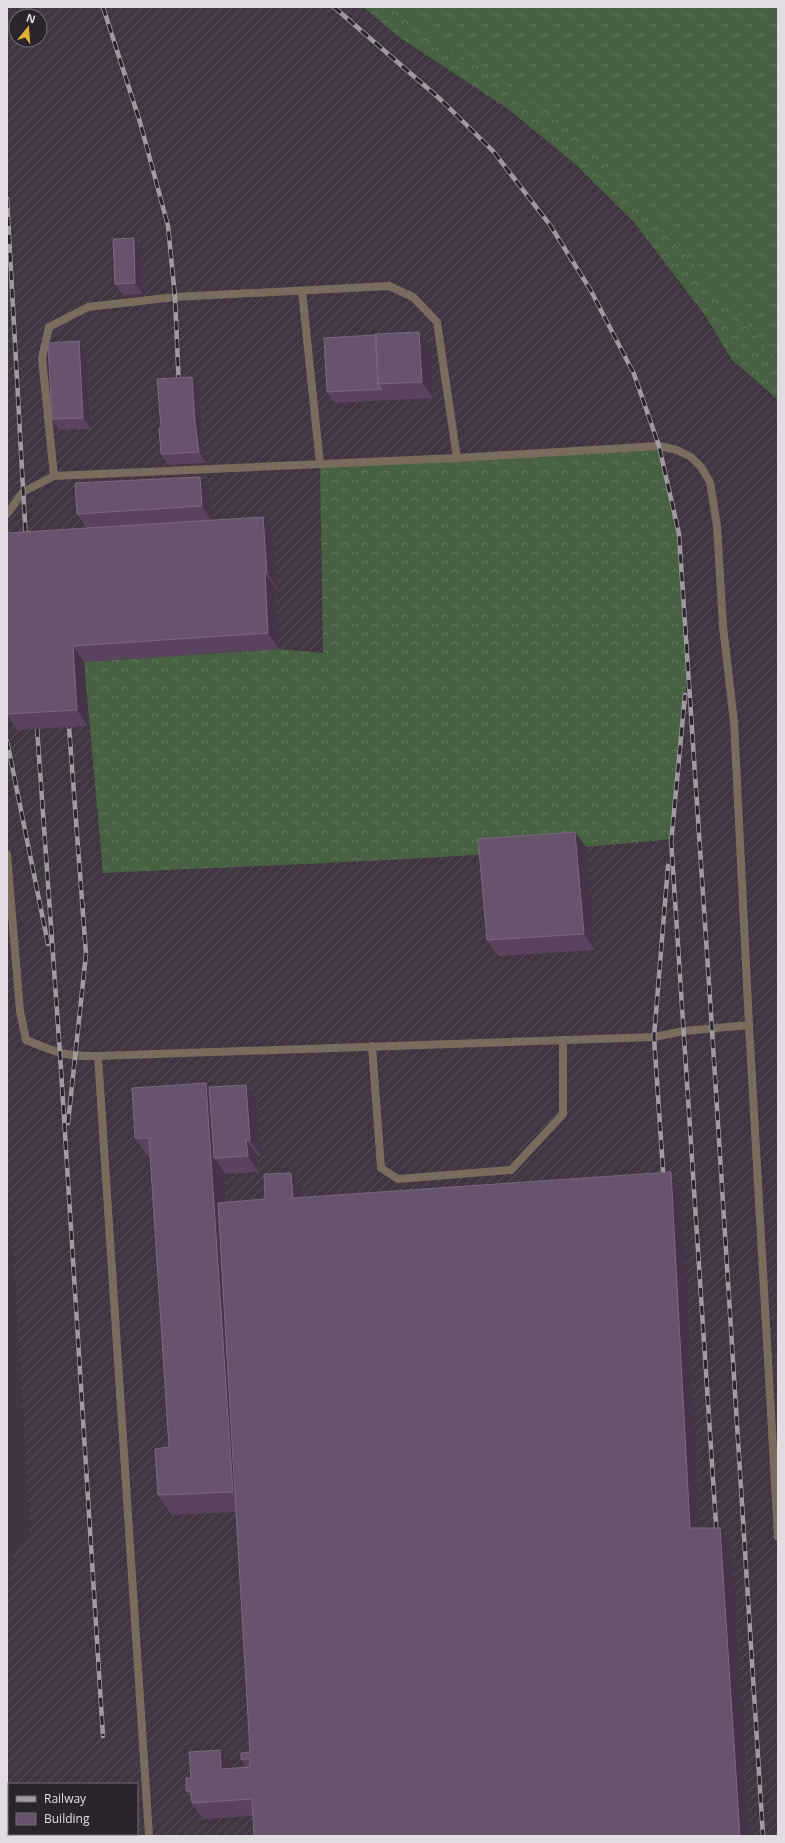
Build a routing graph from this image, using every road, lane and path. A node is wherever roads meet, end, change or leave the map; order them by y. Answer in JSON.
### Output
{"nodes":[{"id":1,"x":302,"y":290,"type":"junction"},
{"id":2,"x":458,"y":458,"type":"junction"},
{"id":3,"x":320,"y":464,"type":"junction"},
{"id":4,"x":54,"y":476,"type":"junction"},
{"id":5,"x":7,"y":514,"type":"edge"},
{"id":6,"x":7,"y":854,"type":"edge"},
{"id":7,"x":748,"y":1025,"type":"junction"},
{"id":8,"x":563,"y":1040,"type":"junction"},
{"id":9,"x":372,"y":1046,"type":"junction"},
{"id":10,"x":98,"y":1056,"type":"junction"},
{"id":11,"x":778,"y":1537,"type":"edge"},
{"id":12,"x":149,"y":1836,"type":"edge"}],
"edges":[{"from":1,"to":2,"type":"lane"},
{"from":1,"to":3,"type":"lane"},
{"from":1,"to":4,"type":"lane"},
{"from":2,"to":3,"type":"lane"},
{"from":2,"to":7,"type":"lane"},
{"from":3,"to":4,"type":"lane"},
{"from":4,"to":5,"type":"lane"},
{"from":6,"to":10,"type":"lane"},
{"from":7,"to":8,"type":"lane"},
{"from":7,"to":11,"type":"lane"},
{"from":8,"to":9,"type":"lane"},
{"from":8,"to":9,"type":"lane"},
{"from":9,"to":10,"type":"lane"},
{"from":10,"to":12,"type":"lane"}]}
